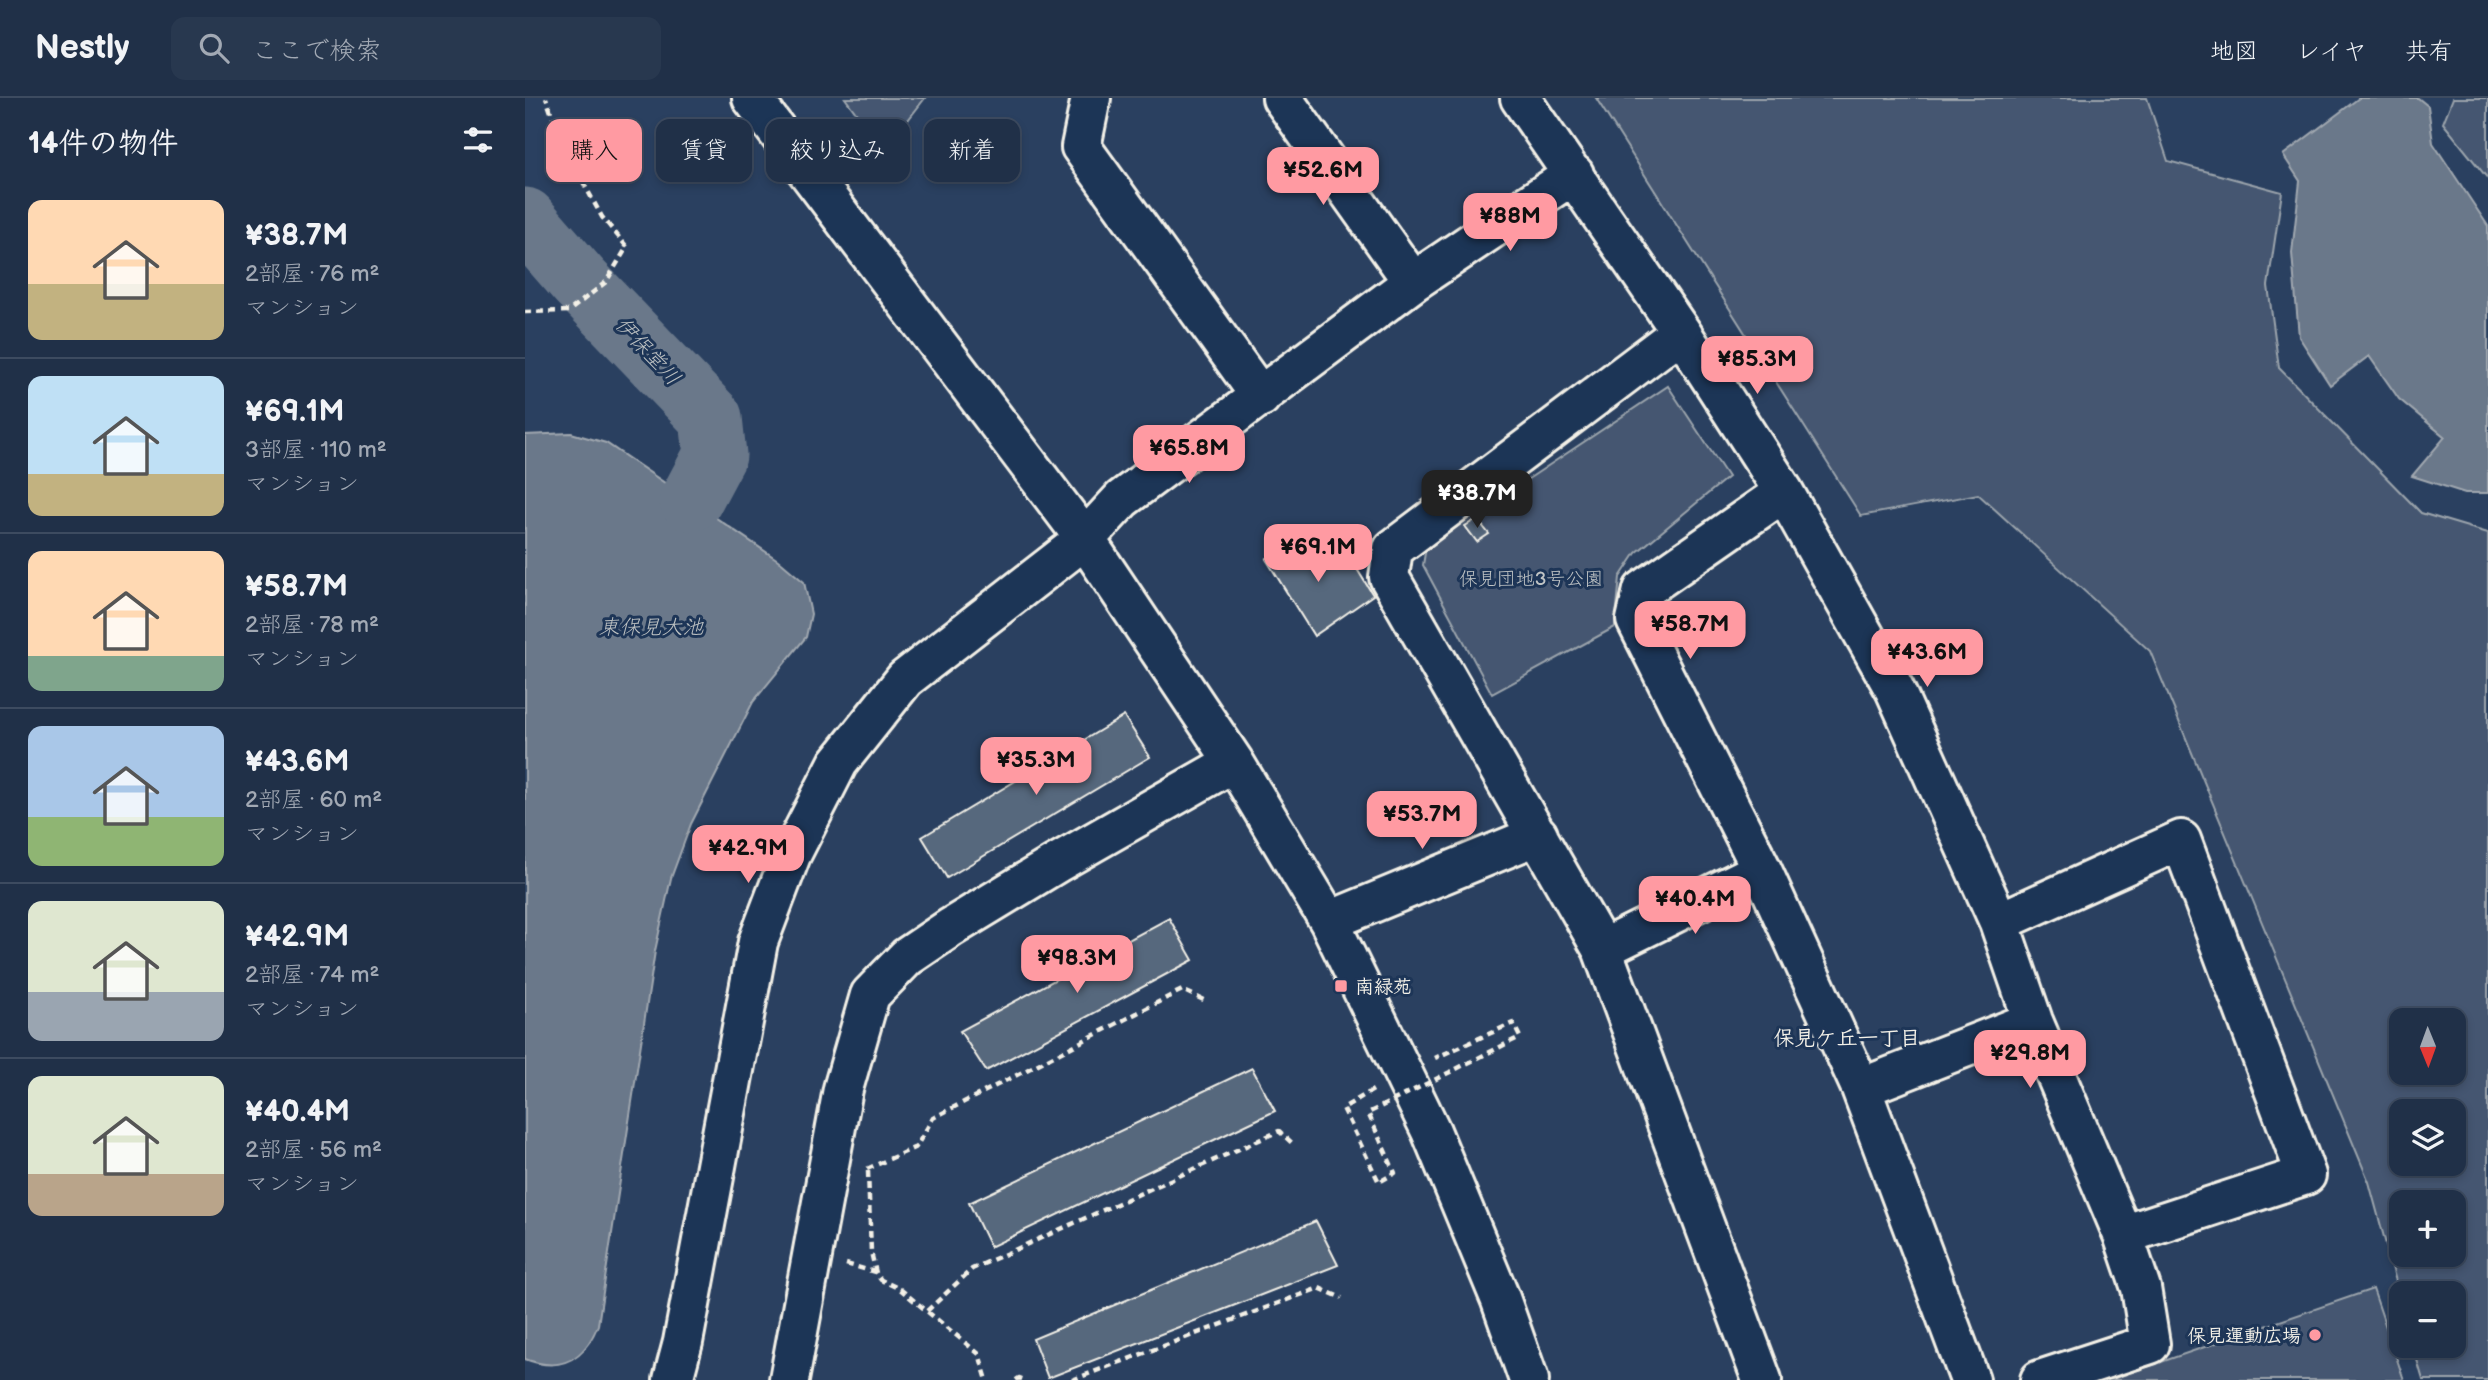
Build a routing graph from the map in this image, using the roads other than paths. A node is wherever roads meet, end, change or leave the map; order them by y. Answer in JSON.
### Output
{"nodes":[{"id":1,"x":752,"y":98,"type":"edge"},
{"id":2,"x":1091,"y":98,"type":"edge"},
{"id":3,"x":1282,"y":98,"type":"edge"},
{"id":4,"x":1520,"y":98,"type":"edge"},
{"id":5,"x":1574,"y":174,"type":"junction"},
{"id":6,"x":1413,"y":282,"type":"junction"},
{"id":7,"x":1681,"y":332,"type":"junction"},
{"id":8,"x":1261,"y":397,"type":"junction"},
{"id":9,"x":1784,"y":492,"type":"junction"},
{"id":10,"x":1085,"y":539,"type":"junction"},
{"id":11,"x":1234,"y":762,"type":"junction"},
{"id":12,"x":1538,"y":835,"type":"junction"},
{"id":13,"x":1762,"y":870,"type":"junction"},
{"id":14,"x":1329,"y":921,"type":"junction"},
{"id":15,"x":1999,"y":922,"type":"junction"},
{"id":16,"x":1602,"y":949,"type":"junction"},
{"id":17,"x":2033,"y":1021,"type":"junction"},
{"id":18,"x":1861,"y":1088,"type":"junction"},
{"id":19,"x":2123,"y":1235,"type":"junction"},
{"id":20,"x":673,"y":1380,"type":"edge"},
{"id":21,"x":789,"y":1380,"type":"edge"},
{"id":22,"x":1529,"y":1380,"type":"edge"},
{"id":23,"x":1762,"y":1380,"type":"edge"},
{"id":24,"x":1970,"y":1380,"type":"edge"},
{"id":25,"x":2040,"y":1380,"type":"edge"}],
"edges":[{"from":1,"to":10,"type":"street"},
{"from":2,"to":8,"type":"street"},
{"from":3,"to":6,"type":"street"},
{"from":4,"to":5,"type":"street"},
{"from":5,"to":6,"type":"street"},
{"from":5,"to":7,"type":"street"},
{"from":6,"to":8,"type":"street"},
{"from":7,"to":9,"type":"street"},
{"from":7,"to":12,"type":"street"},
{"from":8,"to":10,"type":"street"},
{"from":9,"to":13,"type":"street"},
{"from":9,"to":15,"type":"street"},
{"from":10,"to":11,"type":"street"},
{"from":10,"to":20,"type":"street"},
{"from":11,"to":14,"type":"street"},
{"from":11,"to":21,"type":"street"},
{"from":12,"to":14,"type":"street"},
{"from":12,"to":16,"type":"street"},
{"from":13,"to":16,"type":"street"},
{"from":13,"to":18,"type":"street"},
{"from":14,"to":22,"type":"street"},
{"from":15,"to":17,"type":"street"},
{"from":15,"to":19,"type":"street"},
{"from":16,"to":23,"type":"street"},
{"from":17,"to":18,"type":"street"},
{"from":17,"to":19,"type":"street"},
{"from":18,"to":24,"type":"street"},
{"from":19,"to":25,"type":"street"}]}
